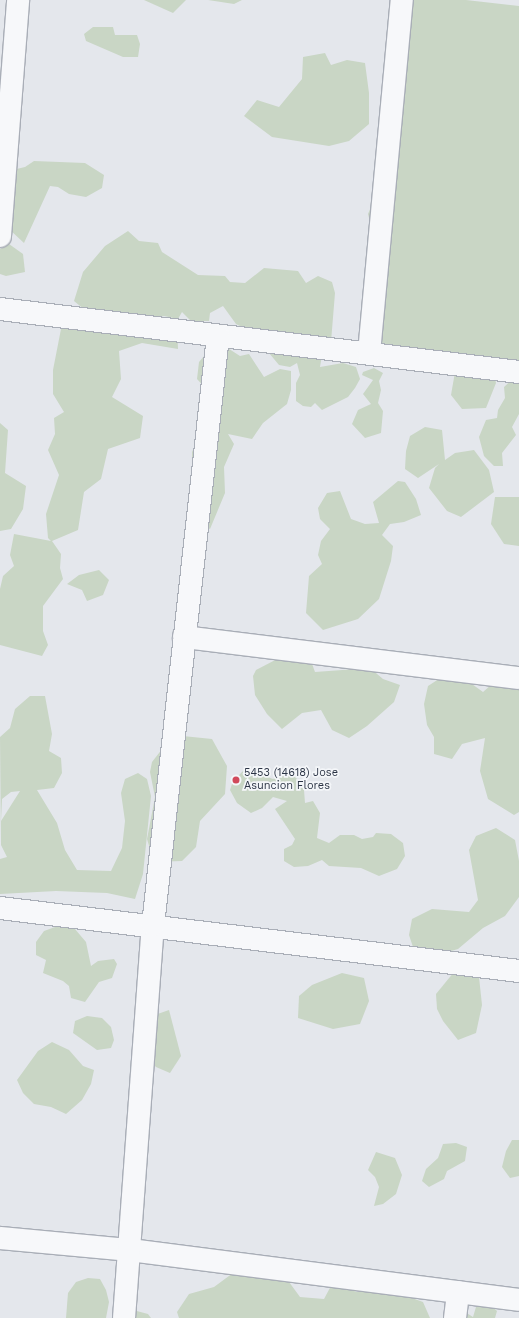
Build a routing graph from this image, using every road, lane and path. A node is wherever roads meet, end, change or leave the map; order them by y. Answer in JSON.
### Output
{"nodes":[{"id":1,"x":18,"y":0,"type":"edge"},
{"id":2,"x":402,"y":0,"type":"edge"},
{"id":3,"x":0,"y":236,"type":"edge"},
{"id":4,"x":0,"y":309,"type":"edge"},
{"id":5,"x":218,"y":336,"type":"junction"},
{"id":6,"x":369,"y":353,"type":"junction"},
{"id":7,"x":519,"y":372,"type":"edge"},
{"id":8,"x":184,"y":637,"type":"junction"},
{"id":9,"x":519,"y":678,"type":"edge"},
{"id":10,"x":0,"y":908,"type":"edge"},
{"id":11,"x":153,"y":925,"type":"junction"},
{"id":12,"x":519,"y":971,"type":"edge"},
{"id":13,"x":0,"y":1238,"type":"edge"},
{"id":14,"x":130,"y":1250,"type":"junction"},
{"id":15,"x":458,"y":1292,"type":"junction"},
{"id":16,"x":519,"y":1300,"type":"edge"},
{"id":17,"x":124,"y":1318,"type":"edge"},
{"id":18,"x":455,"y":1318,"type":"edge"}],
"edges":[{"from":1,"to":3,"type":"street"},
{"from":2,"to":6,"type":"street"},
{"from":4,"to":5,"type":"street"},
{"from":5,"to":6,"type":"street"},
{"from":5,"to":8,"type":"street"},
{"from":6,"to":7,"type":"street"},
{"from":8,"to":9,"type":"street"},
{"from":8,"to":11,"type":"street"},
{"from":10,"to":11,"type":"street"},
{"from":11,"to":12,"type":"street"},
{"from":11,"to":14,"type":"street"},
{"from":13,"to":14,"type":"street"},
{"from":14,"to":15,"type":"street"},
{"from":14,"to":17,"type":"street"},
{"from":15,"to":16,"type":"street"},
{"from":15,"to":18,"type":"street"}]}
